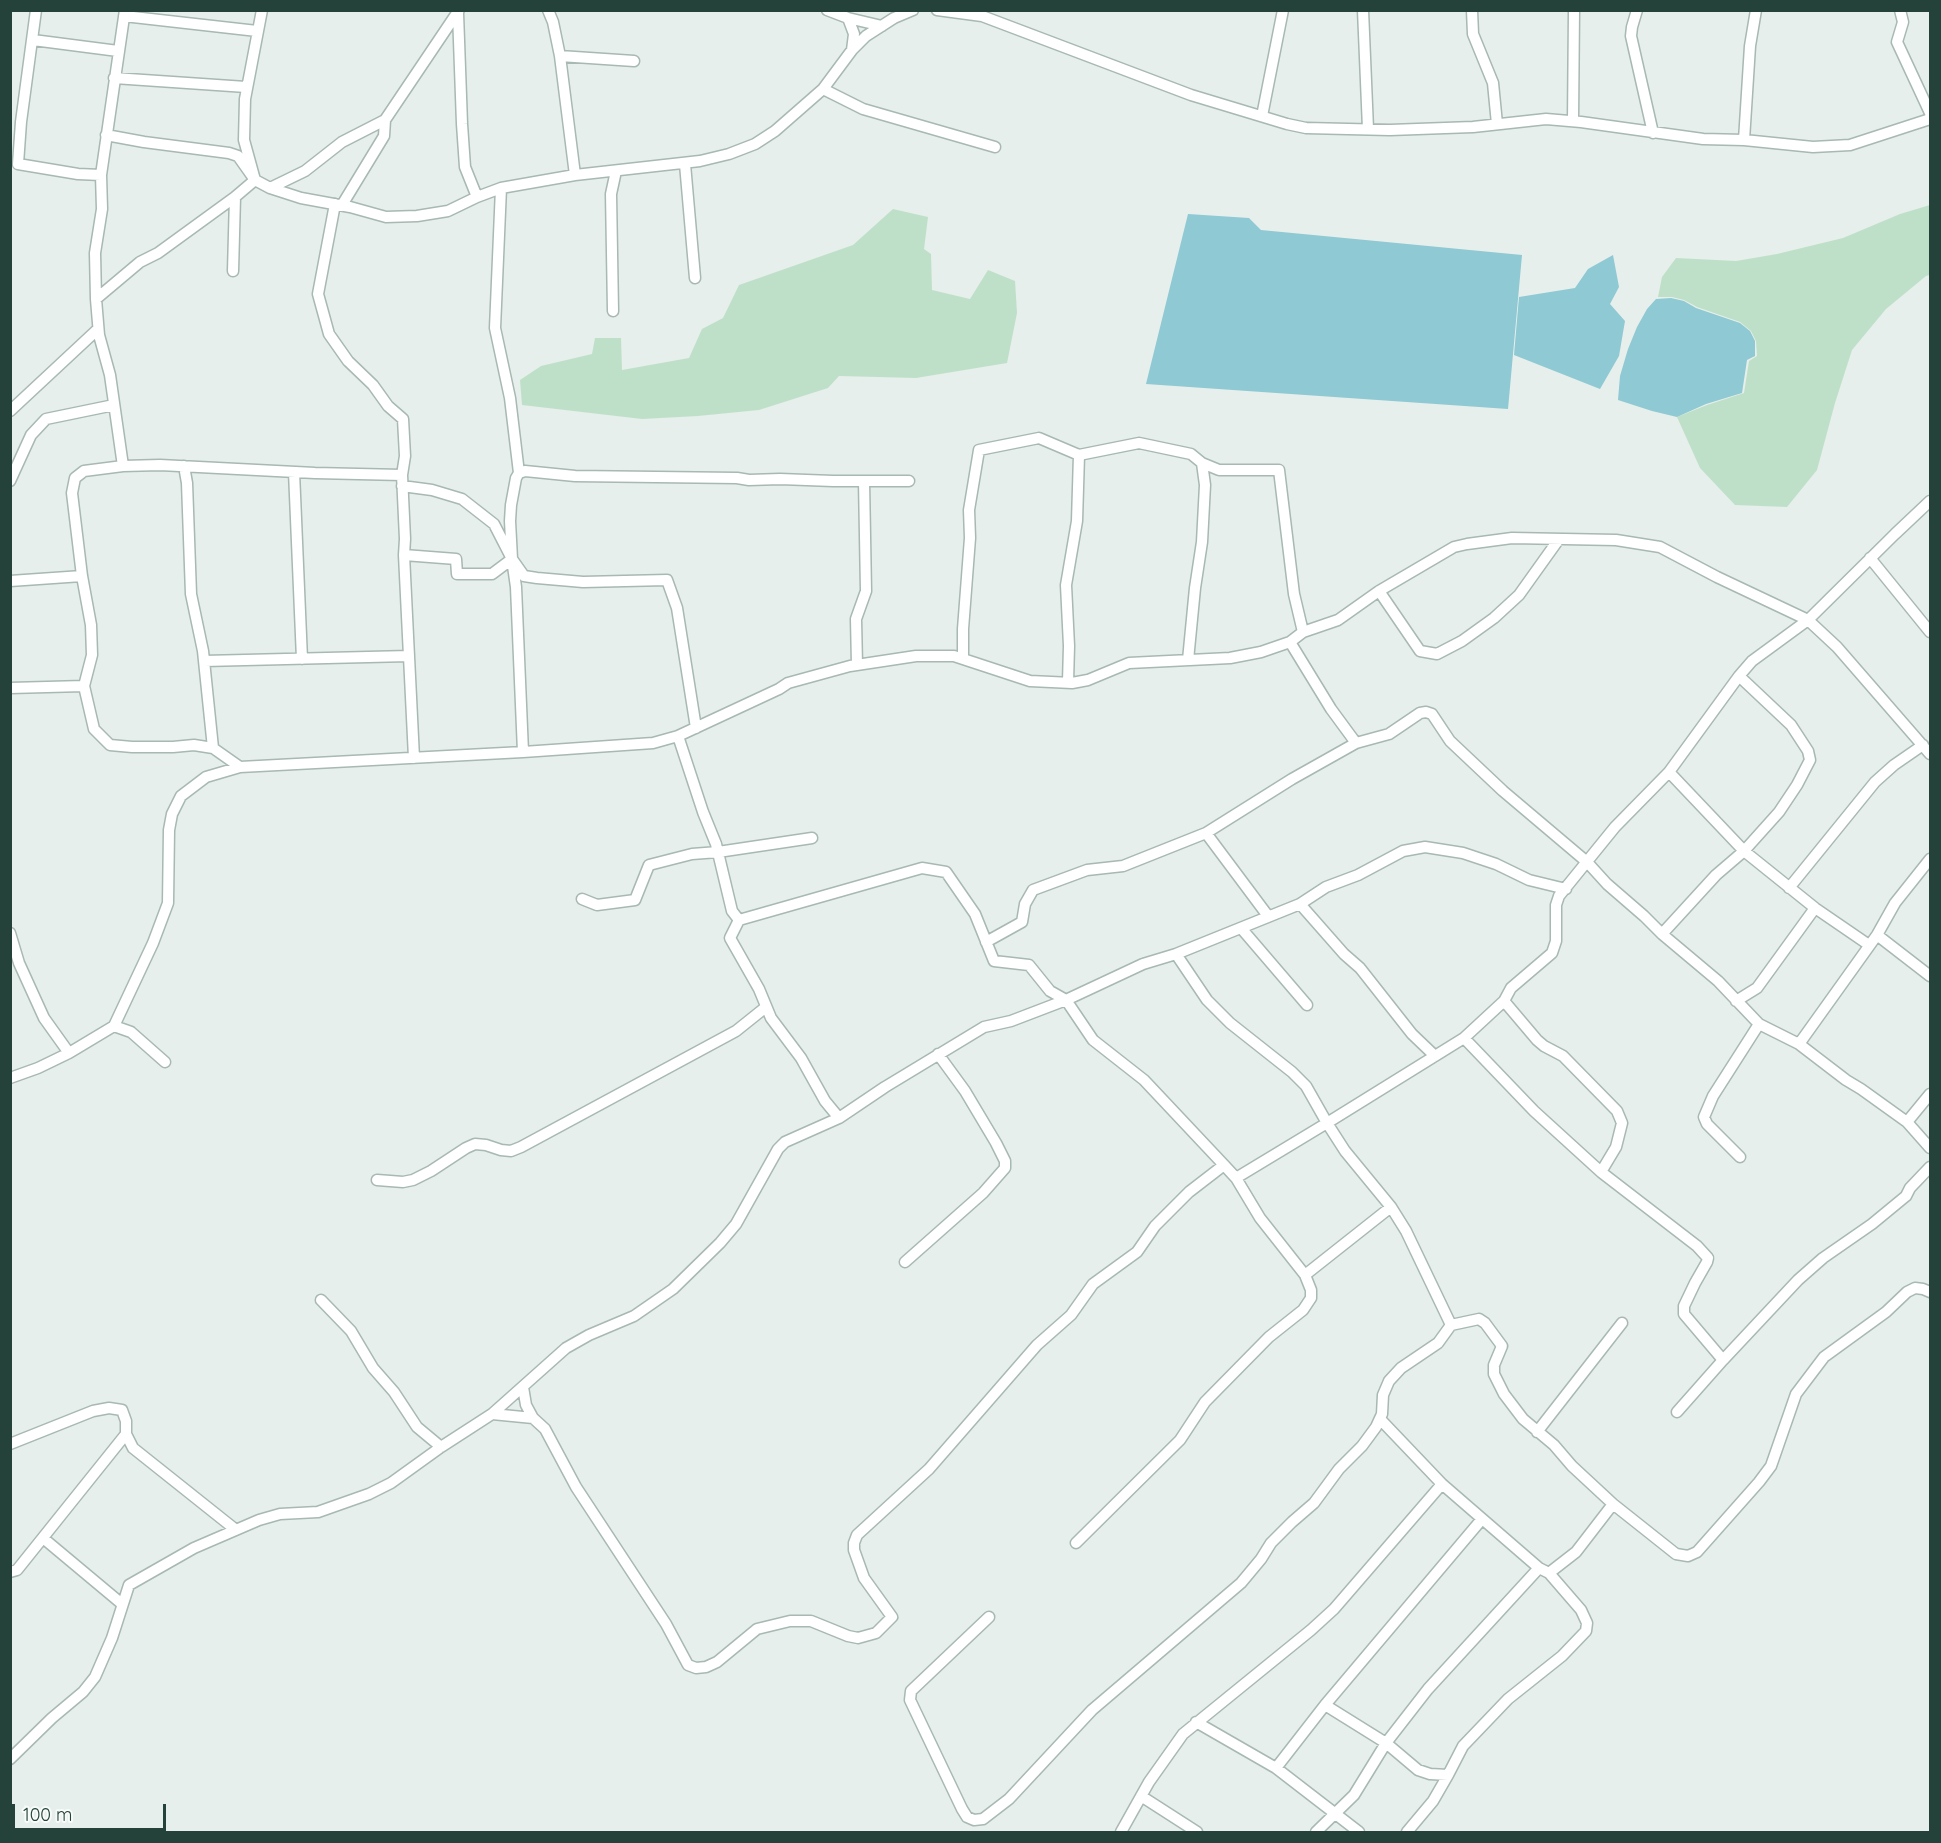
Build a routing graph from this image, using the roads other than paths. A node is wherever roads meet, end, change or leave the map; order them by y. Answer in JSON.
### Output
{"nodes":[{"id":1,"x":36,"y":10,"type":"edge"},
{"id":2,"x":262,"y":10,"type":"edge"},
{"id":3,"x":548,"y":10,"type":"edge"},
{"id":4,"x":827,"y":10,"type":"edge"},
{"id":5,"x":914,"y":10,"type":"edge"},
{"id":6,"x":937,"y":10,"type":"edge"},
{"id":7,"x":1282,"y":10,"type":"edge"},
{"id":8,"x":1363,"y":10,"type":"edge"},
{"id":9,"x":1472,"y":10,"type":"edge"},
{"id":10,"x":1574,"y":10,"type":"edge"},
{"id":11,"x":1636,"y":10,"type":"edge"},
{"id":12,"x":1756,"y":10,"type":"edge"},
{"id":13,"x":1900,"y":10,"type":"edge"},
{"id":14,"x":458,"y":12,"type":"edge"},
{"id":15,"x":124,"y":13,"type":"edge"},
{"id":16,"x":983,"y":13,"type":"edge"},
{"id":17,"x":848,"y":18,"type":"junction"},
{"id":18,"x":882,"y":26,"type":"junction"},
{"id":19,"x":257,"y":31,"type":"junction"},
{"id":20,"x":33,"y":40,"type":"junction"},
{"id":21,"x":852,"y":50,"type":"junction"},
{"id":22,"x":118,"y":51,"type":"junction"},
{"id":23,"x":560,"y":56,"type":"junction"},
{"id":24,"x":634,"y":61,"type":"dead end"},
{"id":25,"x":114,"y":78,"type":"junction"},
{"id":26,"x":246,"y":87,"type":"junction"},
{"id":27,"x":823,"y":89,"type":"junction"},
{"id":28,"x":1930,"y":113,"type":"edge"},
{"id":29,"x":1262,"y":117,"type":"junction"},
{"id":30,"x":1930,"y":118,"type":"edge"},
{"id":31,"x":385,"y":120,"type":"junction"},
{"id":32,"x":1573,"y":121,"type":"junction"},
{"id":33,"x":1497,"y":124,"type":"junction"},
{"id":34,"x":1368,"y":129,"type":"junction"},
{"id":35,"x":1653,"y":133,"type":"junction"},
{"id":36,"x":106,"y":135,"type":"junction"},
{"id":37,"x":1744,"y":140,"type":"junction"},
{"id":38,"x":995,"y":147,"type":"dead end"},
{"id":39,"x":14,"y":164,"type":"edge"},
{"id":40,"x":685,"y":164,"type":"junction"},
{"id":41,"x":616,"y":171,"type":"junction"},
{"id":42,"x":101,"y":175,"type":"junction"},
{"id":43,"x":575,"y":175,"type":"junction"},
{"id":44,"x":255,"y":180,"type":"junction"},
{"id":45,"x":270,"y":188,"type":"junction"},
{"id":46,"x":501,"y":188,"type":"junction"},
{"id":47,"x":235,"y":197,"type":"junction"},
{"id":48,"x":477,"y":197,"type":"junction"},
{"id":49,"x":338,"y":205,"type":"junction"},
{"id":50,"x":233,"y":271,"type":"dead end"},
{"id":51,"x":695,"y":278,"type":"dead end"},
{"id":52,"x":96,"y":300,"type":"junction"},
{"id":53,"x":613,"y":311,"type":"dead end"},
{"id":54,"x":98,"y":329,"type":"junction"},
{"id":55,"x":114,"y":405,"type":"junction"},
{"id":56,"x":11,"y":410,"type":"edge"},
{"id":57,"x":1079,"y":455,"type":"junction"},
{"id":58,"x":1202,"y":463,"type":"junction"},
{"id":59,"x":123,"y":466,"type":"junction"},
{"id":60,"x":184,"y":466,"type":"junction"},
{"id":61,"x":294,"y":472,"type":"junction"},
{"id":62,"x":519,"y":473,"type":"junction"},
{"id":63,"x":10,"y":481,"type":"edge"},
{"id":64,"x":402,"y":481,"type":"junction"},
{"id":65,"x":864,"y":481,"type":"junction"},
{"id":66,"x":909,"y":481,"type":"dead end"},
{"id":67,"x":1930,"y":501,"type":"edge"},
{"id":68,"x":1559,"y":539,"type":"junction"},
{"id":69,"x":404,"y":555,"type":"junction"},
{"id":70,"x":1870,"y":558,"type":"junction"},
{"id":71,"x":512,"y":559,"type":"junction"},
{"id":72,"x":82,"y":576,"type":"junction"},
{"id":73,"x":10,"y":581,"type":"edge"},
{"id":74,"x":1379,"y":591,"type":"junction"},
{"id":75,"x":1808,"y":620,"type":"junction"},
{"id":76,"x":1303,"y":632,"type":"junction"},
{"id":77,"x":1930,"y":632,"type":"edge"},
{"id":78,"x":1290,"y":642,"type":"junction"},
{"id":79,"x":409,"y":656,"type":"junction"},
{"id":80,"x":302,"y":658,"type":"junction"},
{"id":81,"x":963,"y":659,"type":"junction"},
{"id":82,"x":1188,"y":660,"type":"junction"},
{"id":83,"x":204,"y":661,"type":"junction"},
{"id":84,"x":857,"y":665,"type":"junction"},
{"id":85,"x":1739,"y":676,"type":"junction"},
{"id":86,"x":1068,"y":682,"type":"junction"},
{"id":87,"x":84,"y":686,"type":"junction"},
{"id":88,"x":10,"y":688,"type":"edge"},
{"id":89,"x":696,"y":728,"type":"junction"},
{"id":90,"x":678,"y":736,"type":"junction"},
{"id":91,"x":1356,"y":743,"type":"junction"},
{"id":92,"x":213,"y":748,"type":"junction"},
{"id":93,"x":1927,"y":749,"type":"edge"},
{"id":94,"x":523,"y":753,"type":"junction"},
{"id":95,"x":414,"y":758,"type":"junction"},
{"id":96,"x":240,"y":767,"type":"junction"},
{"id":97,"x":1669,"y":772,"type":"junction"},
{"id":98,"x":1206,"y":833,"type":"junction"},
{"id":99,"x":812,"y":838,"type":"dead end"},
{"id":100,"x":1744,"y":850,"type":"junction"},
{"id":101,"x":718,"y":852,"type":"junction"},
{"id":102,"x":1930,"y":859,"type":"edge"},
{"id":103,"x":1587,"y":862,"type":"junction"},
{"id":104,"x":1789,"y":888,"type":"junction"},
{"id":105,"x":1566,"y":890,"type":"junction"},
{"id":106,"x":582,"y":899,"type":"dead end"},
{"id":107,"x":1300,"y":904,"type":"junction"},
{"id":108,"x":1815,"y":908,"type":"junction"},
{"id":109,"x":1268,"y":916,"type":"junction"},
{"id":110,"x":739,"y":921,"type":"junction"},
{"id":111,"x":1241,"y":928,"type":"junction"},
{"id":112,"x":10,"y":933,"type":"edge"},
{"id":113,"x":1662,"y":934,"type":"junction"},
{"id":114,"x":1877,"y":935,"type":"junction"},
{"id":115,"x":986,"y":942,"type":"junction"},
{"id":116,"x":1869,"y":945,"type":"junction"},
{"id":117,"x":1176,"y":954,"type":"junction"},
{"id":118,"x":1930,"y":975,"type":"edge"},
{"id":119,"x":1066,"y":1000,"type":"junction"},
{"id":120,"x":1504,"y":1001,"type":"junction"},
{"id":121,"x":1736,"y":1001,"type":"junction"},
{"id":122,"x":1307,"y":1005,"type":"dead end"},
{"id":123,"x":766,"y":1007,"type":"junction"},
{"id":124,"x":1759,"y":1024,"type":"junction"},
{"id":125,"x":114,"y":1026,"type":"junction"},
{"id":126,"x":1464,"y":1038,"type":"junction"},
{"id":127,"x":1799,"y":1044,"type":"junction"},
{"id":128,"x":69,"y":1053,"type":"junction"},
{"id":129,"x":938,"y":1054,"type":"junction"},
{"id":130,"x":1434,"y":1056,"type":"junction"},
{"id":131,"x":165,"y":1062,"type":"dead end"},
{"id":132,"x":10,"y":1078,"type":"edge"},
{"id":133,"x":1930,"y":1094,"type":"edge"},
{"id":134,"x":839,"y":1118,"type":"junction"},
{"id":135,"x":1906,"y":1122,"type":"junction"},
{"id":136,"x":1328,"y":1124,"type":"junction"},
{"id":137,"x":1930,"y":1148,"type":"edge"},
{"id":138,"x":1740,"y":1157,"type":"dead end"},
{"id":139,"x":1224,"y":1165,"type":"junction"},
{"id":140,"x":1930,"y":1167,"type":"edge"},
{"id":141,"x":1601,"y":1172,"type":"junction"},
{"id":142,"x":1236,"y":1178,"type":"junction"},
{"id":143,"x":376,"y":1180,"type":"dead end"},
{"id":144,"x":1391,"y":1207,"type":"junction"},
{"id":145,"x":905,"y":1262,"type":"dead end"},
{"id":146,"x":1305,"y":1275,"type":"junction"},
{"id":147,"x":1930,"y":1293,"type":"edge"},
{"id":148,"x":321,"y":1300,"type":"dead end"},
{"id":149,"x":1622,"y":1323,"type":"dead end"},
{"id":150,"x":1451,"y":1324,"type":"junction"},
{"id":151,"x":1723,"y":1359,"type":"junction"},
{"id":152,"x":523,"y":1387,"type":"junction"},
{"id":153,"x":1677,"y":1412,"type":"dead end"},
{"id":154,"x":492,"y":1414,"type":"junction"},
{"id":155,"x":533,"y":1418,"type":"junction"},
{"id":156,"x":1380,"y":1419,"type":"junction"},
{"id":157,"x":1537,"y":1432,"type":"junction"},
{"id":158,"x":126,"y":1434,"type":"junction"},
{"id":159,"x":10,"y":1444,"type":"edge"},
{"id":160,"x":441,"y":1447,"type":"junction"},
{"id":161,"x":1442,"y":1484,"type":"junction"},
{"id":162,"x":1613,"y":1504,"type":"junction"},
{"id":163,"x":1482,"y":1519,"type":"junction"},
{"id":164,"x":236,"y":1530,"type":"junction"},
{"id":165,"x":42,"y":1538,"type":"junction"},
{"id":166,"x":1076,"y":1543,"type":"dead end"},
{"id":167,"x":1544,"y":1570,"type":"junction"},
{"id":168,"x":10,"y":1572,"type":"edge"},
{"id":169,"x":122,"y":1604,"type":"junction"},
{"id":170,"x":989,"y":1617,"type":"dead end"},
{"id":171,"x":1325,"y":1705,"type":"junction"},
{"id":172,"x":1196,"y":1722,"type":"junction"},
{"id":173,"x":1386,"y":1743,"type":"junction"},
{"id":174,"x":10,"y":1759,"type":"edge"},
{"id":175,"x":1276,"y":1768,"type":"junction"},
{"id":176,"x":1448,"y":1775,"type":"junction"},
{"id":177,"x":1140,"y":1796,"type":"junction"},
{"id":178,"x":1334,"y":1814,"type":"junction"},
{"id":179,"x":1121,"y":1833,"type":"edge"},
{"id":180,"x":1197,"y":1833,"type":"edge"},
{"id":181,"x":1316,"y":1833,"type":"edge"},
{"id":182,"x":1359,"y":1833,"type":"edge"},
{"id":183,"x":1407,"y":1833,"type":"edge"}],
"edges":[{"from":1,"to":20,"type":"street"},
{"from":2,"to":19,"type":"street"},
{"from":3,"to":23,"type":"street"},
{"from":4,"to":17,"type":"street"},
{"from":5,"to":18,"type":"street"},
{"from":6,"to":16,"type":"street"},
{"from":7,"to":29,"type":"street"},
{"from":8,"to":34,"type":"street"},
{"from":9,"to":33,"type":"street"},
{"from":10,"to":32,"type":"street"},
{"from":11,"to":35,"type":"street"},
{"from":12,"to":37,"type":"street"},
{"from":13,"to":28,"type":"street"},
{"from":14,"to":31,"type":"street"},
{"from":14,"to":48,"type":"street"},
{"from":15,"to":19,"type":"street"},
{"from":15,"to":22,"type":"street"},
{"from":16,"to":29,"type":"street"},
{"from":17,"to":18,"type":"street"},
{"from":17,"to":21,"type":"street"},
{"from":18,"to":21,"type":"street"},
{"from":19,"to":26,"type":"street"},
{"from":20,"to":22,"type":"street"},
{"from":20,"to":39,"type":"street"},
{"from":21,"to":27,"type":"street"},
{"from":22,"to":25,"type":"street"},
{"from":23,"to":24,"type":"street"},
{"from":23,"to":43,"type":"street"},
{"from":25,"to":26,"type":"street"},
{"from":25,"to":36,"type":"street"},
{"from":26,"to":44,"type":"street"},
{"from":27,"to":38,"type":"street"},
{"from":27,"to":40,"type":"street"},
{"from":29,"to":34,"type":"street"},
{"from":30,"to":37,"type":"street"},
{"from":31,"to":45,"type":"street"},
{"from":31,"to":49,"type":"street"},
{"from":32,"to":33,"type":"street"},
{"from":32,"to":35,"type":"street"},
{"from":33,"to":34,"type":"street"},
{"from":35,"to":37,"type":"street"},
{"from":36,"to":42,"type":"street"},
{"from":36,"to":44,"type":"street"},
{"from":39,"to":42,"type":"street"},
{"from":40,"to":41,"type":"street"},
{"from":40,"to":51,"type":"street"},
{"from":41,"to":43,"type":"street"},
{"from":41,"to":53,"type":"street"},
{"from":42,"to":52,"type":"street"},
{"from":43,"to":46,"type":"street"},
{"from":44,"to":45,"type":"street"},
{"from":44,"to":47,"type":"street"},
{"from":45,"to":49,"type":"street"},
{"from":46,"to":48,"type":"street"},
{"from":46,"to":62,"type":"street"},
{"from":47,"to":50,"type":"street"},
{"from":47,"to":52,"type":"street"},
{"from":48,"to":49,"type":"street"},
{"from":49,"to":64,"type":"street"},
{"from":52,"to":54,"type":"street"},
{"from":54,"to":55,"type":"street"},
{"from":54,"to":56,"type":"street"},
{"from":55,"to":59,"type":"street"},
{"from":55,"to":63,"type":"street"},
{"from":57,"to":58,"type":"street"},
{"from":57,"to":81,"type":"street"},
{"from":57,"to":86,"type":"street"},
{"from":58,"to":76,"type":"street"},
{"from":58,"to":82,"type":"street"},
{"from":59,"to":60,"type":"street"},
{"from":59,"to":72,"type":"street"},
{"from":60,"to":61,"type":"street"},
{"from":60,"to":83,"type":"street"},
{"from":61,"to":64,"type":"street"},
{"from":61,"to":80,"type":"street"},
{"from":62,"to":65,"type":"street"},
{"from":62,"to":71,"type":"street"},
{"from":64,"to":69,"type":"street"},
{"from":64,"to":71,"type":"street"},
{"from":65,"to":66,"type":"street"},
{"from":65,"to":84,"type":"street"},
{"from":67,"to":70,"type":"street"},
{"from":68,"to":74,"type":"street"},
{"from":68,"to":74,"type":"street"},
{"from":68,"to":75,"type":"street"},
{"from":69,"to":71,"type":"street"},
{"from":69,"to":79,"type":"street"},
{"from":70,"to":75,"type":"street"},
{"from":70,"to":77,"type":"street"},
{"from":71,"to":89,"type":"street"},
{"from":71,"to":94,"type":"street"},
{"from":72,"to":73,"type":"street"},
{"from":72,"to":87,"type":"street"},
{"from":74,"to":76,"type":"street"},
{"from":75,"to":85,"type":"street"},
{"from":75,"to":93,"type":"street"},
{"from":76,"to":78,"type":"street"},
{"from":78,"to":82,"type":"street"},
{"from":78,"to":91,"type":"street"},
{"from":79,"to":80,"type":"street"},
{"from":79,"to":95,"type":"street"},
{"from":80,"to":83,"type":"street"},
{"from":81,"to":84,"type":"street"},
{"from":81,"to":86,"type":"street"},
{"from":82,"to":86,"type":"street"},
{"from":83,"to":92,"type":"street"},
{"from":84,"to":89,"type":"street"},
{"from":85,"to":97,"type":"street"},
{"from":85,"to":100,"type":"street"},
{"from":87,"to":88,"type":"street"},
{"from":87,"to":92,"type":"street"},
{"from":89,"to":90,"type":"street"},
{"from":90,"to":94,"type":"street"},
{"from":90,"to":101,"type":"street"},
{"from":91,"to":98,"type":"street"},
{"from":91,"to":103,"type":"street"},
{"from":92,"to":96,"type":"street"},
{"from":93,"to":104,"type":"street"},
{"from":94,"to":95,"type":"street"},
{"from":95,"to":96,"type":"street"},
{"from":96,"to":125,"type":"street"},
{"from":97,"to":100,"type":"street"},
{"from":97,"to":103,"type":"street"},
{"from":98,"to":109,"type":"street"},
{"from":98,"to":115,"type":"street"},
{"from":99,"to":101,"type":"street"},
{"from":100,"to":104,"type":"street"},
{"from":100,"to":113,"type":"street"},
{"from":101,"to":106,"type":"street"},
{"from":101,"to":110,"type":"street"},
{"from":102,"to":114,"type":"street"},
{"from":103,"to":105,"type":"street"},
{"from":103,"to":113,"type":"street"},
{"from":104,"to":108,"type":"street"},
{"from":105,"to":107,"type":"street"},
{"from":105,"to":120,"type":"street"},
{"from":107,"to":109,"type":"street"},
{"from":107,"to":130,"type":"street"},
{"from":108,"to":116,"type":"street"},
{"from":108,"to":121,"type":"street"},
{"from":109,"to":111,"type":"street"},
{"from":110,"to":115,"type":"street"},
{"from":110,"to":123,"type":"street"},
{"from":111,"to":117,"type":"street"},
{"from":111,"to":122,"type":"street"},
{"from":112,"to":128,"type":"street"},
{"from":113,"to":121,"type":"street"},
{"from":114,"to":116,"type":"street"},
{"from":114,"to":118,"type":"street"},
{"from":115,"to":119,"type":"street"},
{"from":116,"to":127,"type":"street"},
{"from":117,"to":119,"type":"street"},
{"from":117,"to":136,"type":"street"},
{"from":119,"to":129,"type":"street"},
{"from":119,"to":139,"type":"street"},
{"from":120,"to":126,"type":"street"},
{"from":120,"to":141,"type":"street"},
{"from":121,"to":124,"type":"street"},
{"from":123,"to":134,"type":"street"},
{"from":123,"to":143,"type":"street"},
{"from":124,"to":127,"type":"street"},
{"from":124,"to":138,"type":"street"},
{"from":125,"to":128,"type":"street"},
{"from":125,"to":131,"type":"street"},
{"from":126,"to":130,"type":"street"},
{"from":126,"to":141,"type":"street"},
{"from":127,"to":135,"type":"street"},
{"from":128,"to":132,"type":"street"},
{"from":129,"to":134,"type":"street"},
{"from":129,"to":145,"type":"street"},
{"from":130,"to":136,"type":"street"},
{"from":133,"to":135,"type":"street"},
{"from":134,"to":152,"type":"street"},
{"from":135,"to":137,"type":"street"},
{"from":136,"to":142,"type":"street"},
{"from":136,"to":144,"type":"street"},
{"from":139,"to":142,"type":"street"},
{"from":139,"to":155,"type":"street"},
{"from":140,"to":151,"type":"street"},
{"from":141,"to":151,"type":"street"},
{"from":142,"to":146,"type":"street"},
{"from":144,"to":146,"type":"street"},
{"from":144,"to":150,"type":"street"},
{"from":146,"to":166,"type":"street"},
{"from":147,"to":162,"type":"street"},
{"from":148,"to":160,"type":"street"},
{"from":149,"to":157,"type":"street"},
{"from":150,"to":156,"type":"street"},
{"from":150,"to":157,"type":"street"},
{"from":151,"to":153,"type":"street"},
{"from":152,"to":154,"type":"street"},
{"from":152,"to":155,"type":"street"},
{"from":154,"to":155,"type":"street"},
{"from":154,"to":160,"type":"street"},
{"from":156,"to":161,"type":"street"},
{"from":156,"to":170,"type":"street"},
{"from":157,"to":162,"type":"street"},
{"from":158,"to":159,"type":"street"},
{"from":158,"to":164,"type":"street"},
{"from":158,"to":165,"type":"street"},
{"from":160,"to":164,"type":"street"},
{"from":161,"to":163,"type":"street"},
{"from":161,"to":172,"type":"street"},
{"from":162,"to":167,"type":"street"},
{"from":163,"to":167,"type":"street"},
{"from":163,"to":171,"type":"street"},
{"from":164,"to":169,"type":"street"},
{"from":165,"to":168,"type":"street"},
{"from":165,"to":169,"type":"street"},
{"from":167,"to":173,"type":"street"},
{"from":167,"to":176,"type":"street"},
{"from":169,"to":174,"type":"street"},
{"from":171,"to":173,"type":"street"},
{"from":171,"to":175,"type":"street"},
{"from":172,"to":175,"type":"street"},
{"from":172,"to":177,"type":"street"},
{"from":173,"to":176,"type":"street"},
{"from":173,"to":178,"type":"street"},
{"from":175,"to":178,"type":"street"},
{"from":176,"to":183,"type":"street"},
{"from":177,"to":179,"type":"street"},
{"from":177,"to":180,"type":"street"},
{"from":178,"to":181,"type":"street"},
{"from":178,"to":182,"type":"street"}]}
